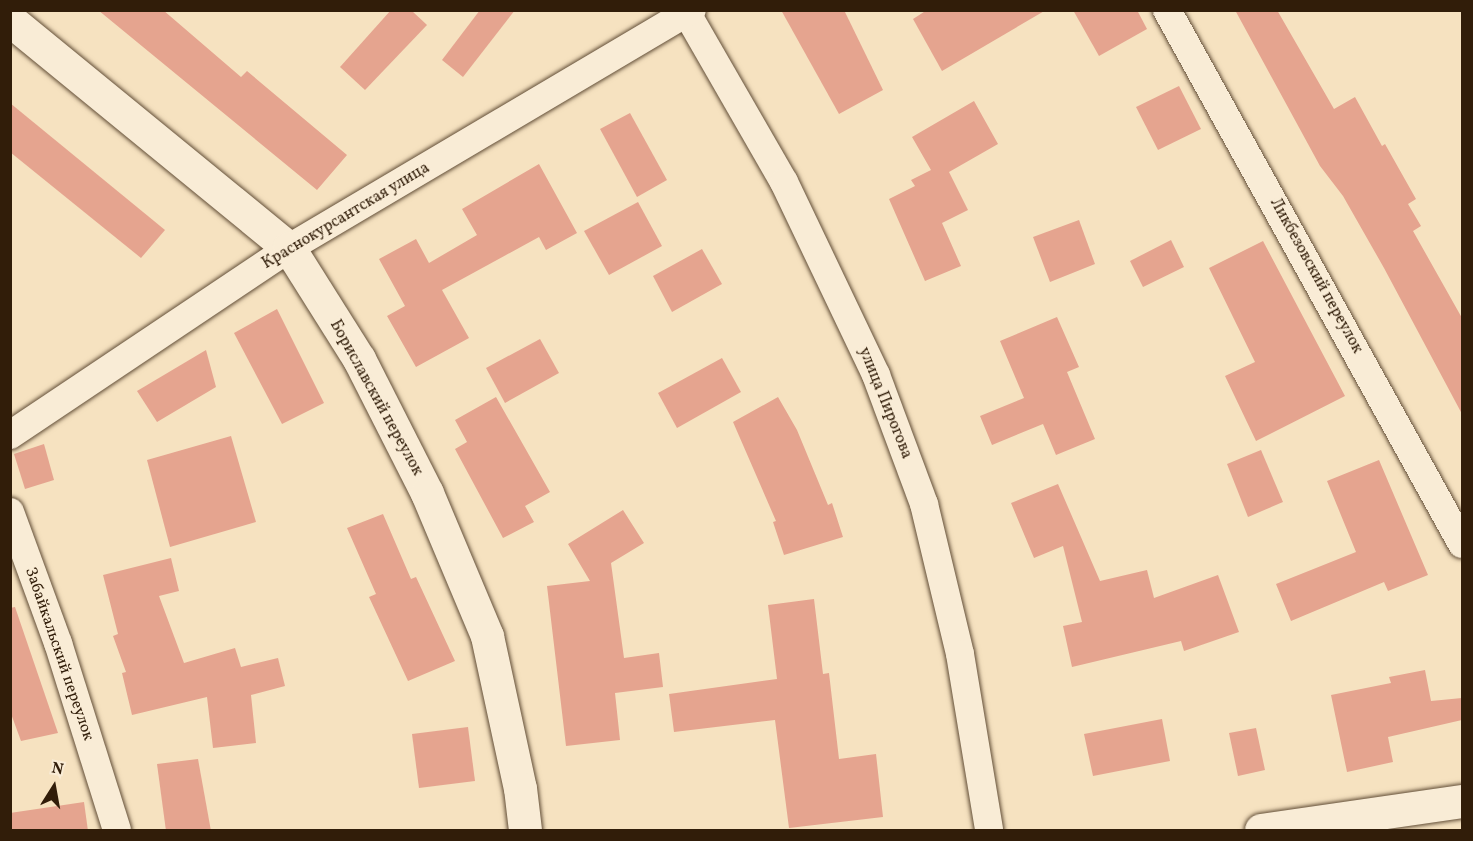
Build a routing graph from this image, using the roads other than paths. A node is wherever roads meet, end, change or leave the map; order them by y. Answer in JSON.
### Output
{"nodes":[{"id":1,"x":1167,"y":10,"type":"edge"},
{"id":2,"x":688,"y":11,"type":"edge"},
{"id":3,"x":10,"y":20,"type":"edge"},
{"id":4,"x":289,"y":248,"type":"junction"},
{"id":5,"x":10,"y":435,"type":"edge"},
{"id":6,"x":10,"y":512,"type":"edge"},
{"id":7,"x":1462,"y":544,"type":"edge"},
{"id":8,"x":1462,"y":801,"type":"edge"},
{"id":9,"x":117,"y":831,"type":"edge"},
{"id":10,"x":525,"y":831,"type":"edge"},
{"id":11,"x":989,"y":831,"type":"edge"},
{"id":12,"x":1261,"y":831,"type":"edge"}],
"edges":[{"from":1,"to":7,"type":"street","name":"Ликбезовский переулок"},
{"from":2,"to":4,"type":"street","name":"Краснокурсантская улица"},
{"from":2,"to":11,"type":"street","name":"улица Пирогова"},
{"from":3,"to":4,"type":"street","name":"Бориславский переулок"},
{"from":4,"to":5,"type":"street","name":"Краснокурсантская улица"},
{"from":4,"to":10,"type":"street","name":"Бориславский переулок"},
{"from":6,"to":9,"type":"street","name":"Забайкальский переулок"},
{"from":8,"to":12,"type":"street"}]}
